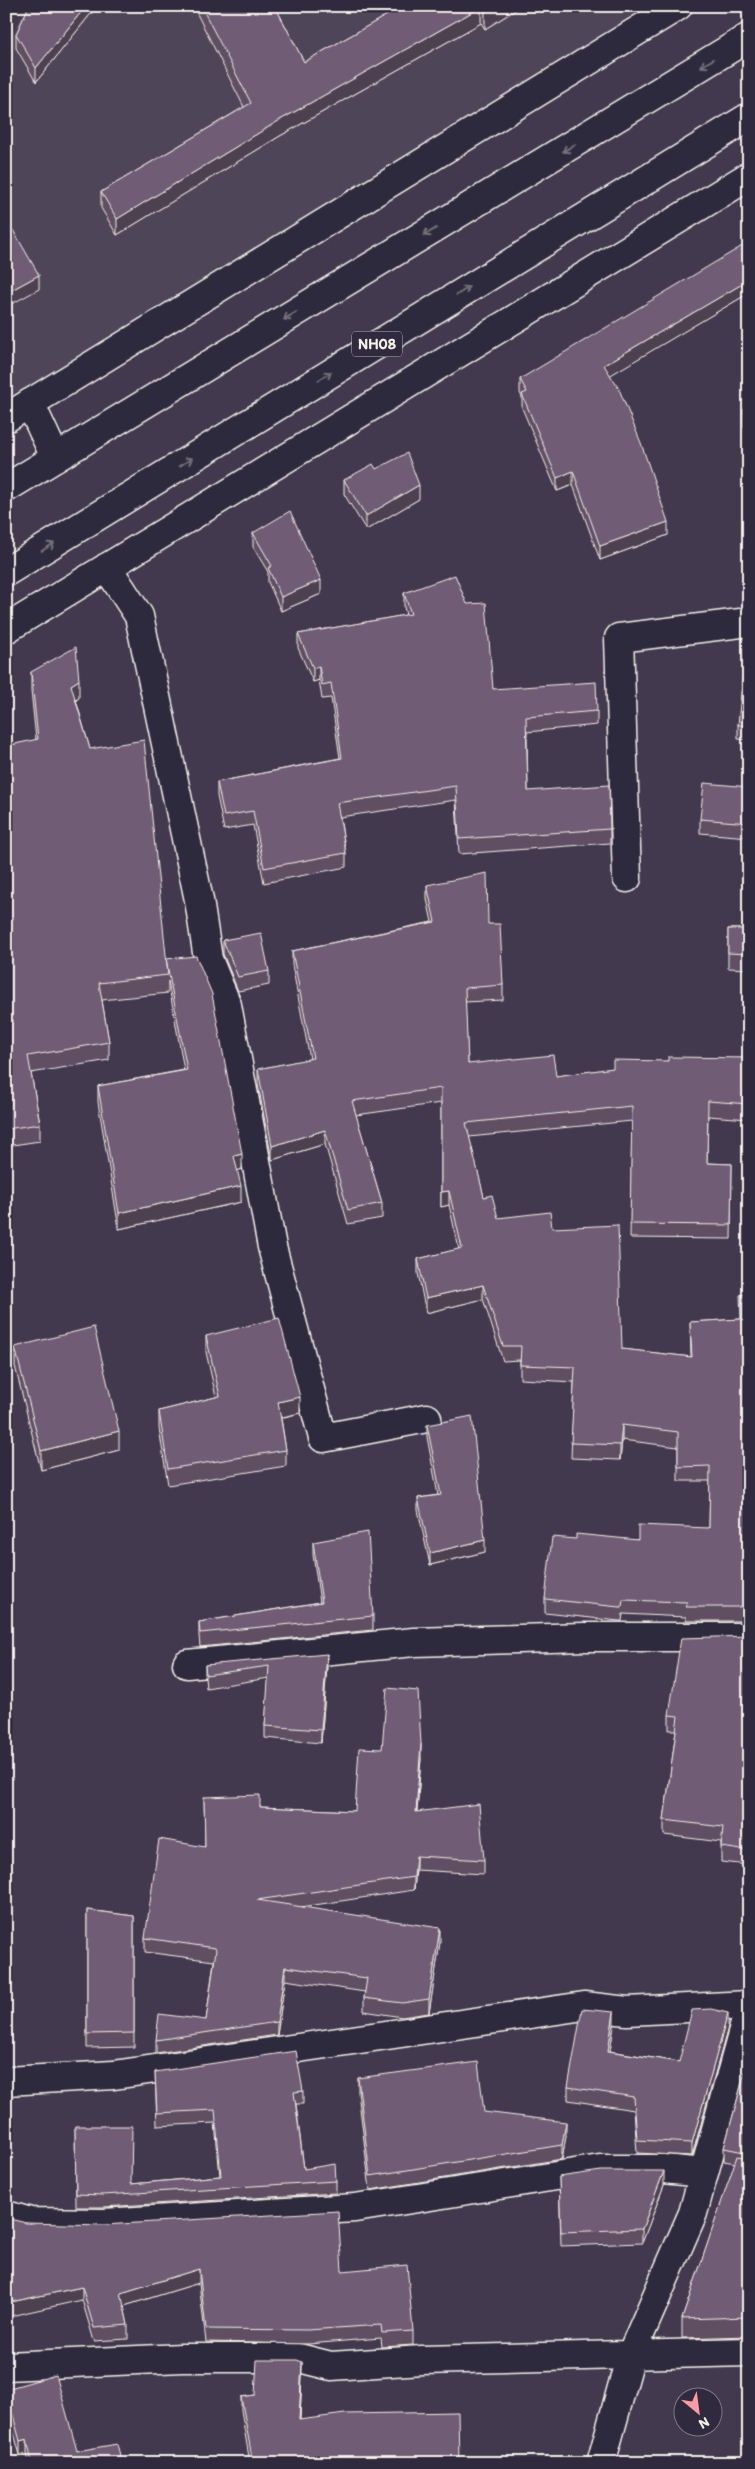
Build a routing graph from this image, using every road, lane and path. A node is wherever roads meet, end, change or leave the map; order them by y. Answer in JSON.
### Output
{"nodes":[{"id":1,"x":678,"y":6,"type":"edge"},
{"id":2,"x":749,"y":38,"type":"edge"},
{"id":3,"x":749,"y":117,"type":"edge"},
{"id":4,"x":749,"y":176,"type":"edge"},
{"id":5,"x":30,"y":403,"type":"junction"},
{"id":6,"x":6,"y":418,"type":"edge"},
{"id":7,"x":55,"y":458,"type":"junction"},
{"id":8,"x":6,"y":488,"type":"edge"},
{"id":9,"x":107,"y":568,"type":"junction"},
{"id":10,"x":6,"y":572,"type":"edge"},
{"id":11,"x":749,"y":622,"type":"edge"},
{"id":12,"x":6,"y":629,"type":"edge"},
{"id":13,"x":627,"y":878,"type":"dead end"},
{"id":14,"x":427,"y":1418,"type":"dead end"},
{"id":15,"x":749,"y":1637,"type":"edge"},
{"id":16,"x":187,"y":1664,"type":"dead end"},
{"id":17,"x":749,"y":2007,"type":"edge"},
{"id":18,"x":6,"y":2081,"type":"edge"},
{"id":19,"x":704,"y":2174,"type":"junction"},
{"id":20,"x":6,"y":2215,"type":"edge"},
{"id":21,"x":749,"y":2352,"type":"edge"},
{"id":22,"x":631,"y":2356,"type":"junction"},
{"id":23,"x":6,"y":2366,"type":"edge"},
{"id":24,"x":601,"y":2463,"type":"edge"}],
"edges":[{"from":1,"to":5,"type":"main road"},
{"from":2,"to":7,"type":"main road","one_way":true},
{"from":10,"to":3,"type":"main road","number":"NH08","one_way":true},
{"from":4,"to":9,"type":"main road"},
{"from":5,"to":6,"type":"main road"},
{"from":5,"to":7,"type":"main road"},
{"from":7,"to":8,"type":"main road"},
{"from":9,"to":12,"type":"main road"},
{"from":9,"to":14,"type":"main road"},
{"from":11,"to":13,"type":"main road"},
{"from":15,"to":16,"type":"main road"},
{"from":17,"to":18,"type":"main road"},
{"from":17,"to":19,"type":"main road"},
{"from":19,"to":20,"type":"main road"},
{"from":19,"to":22,"type":"main road"},
{"from":21,"to":22,"type":"main road"},
{"from":22,"to":23,"type":"main road"},
{"from":22,"to":24,"type":"main road"}]}
